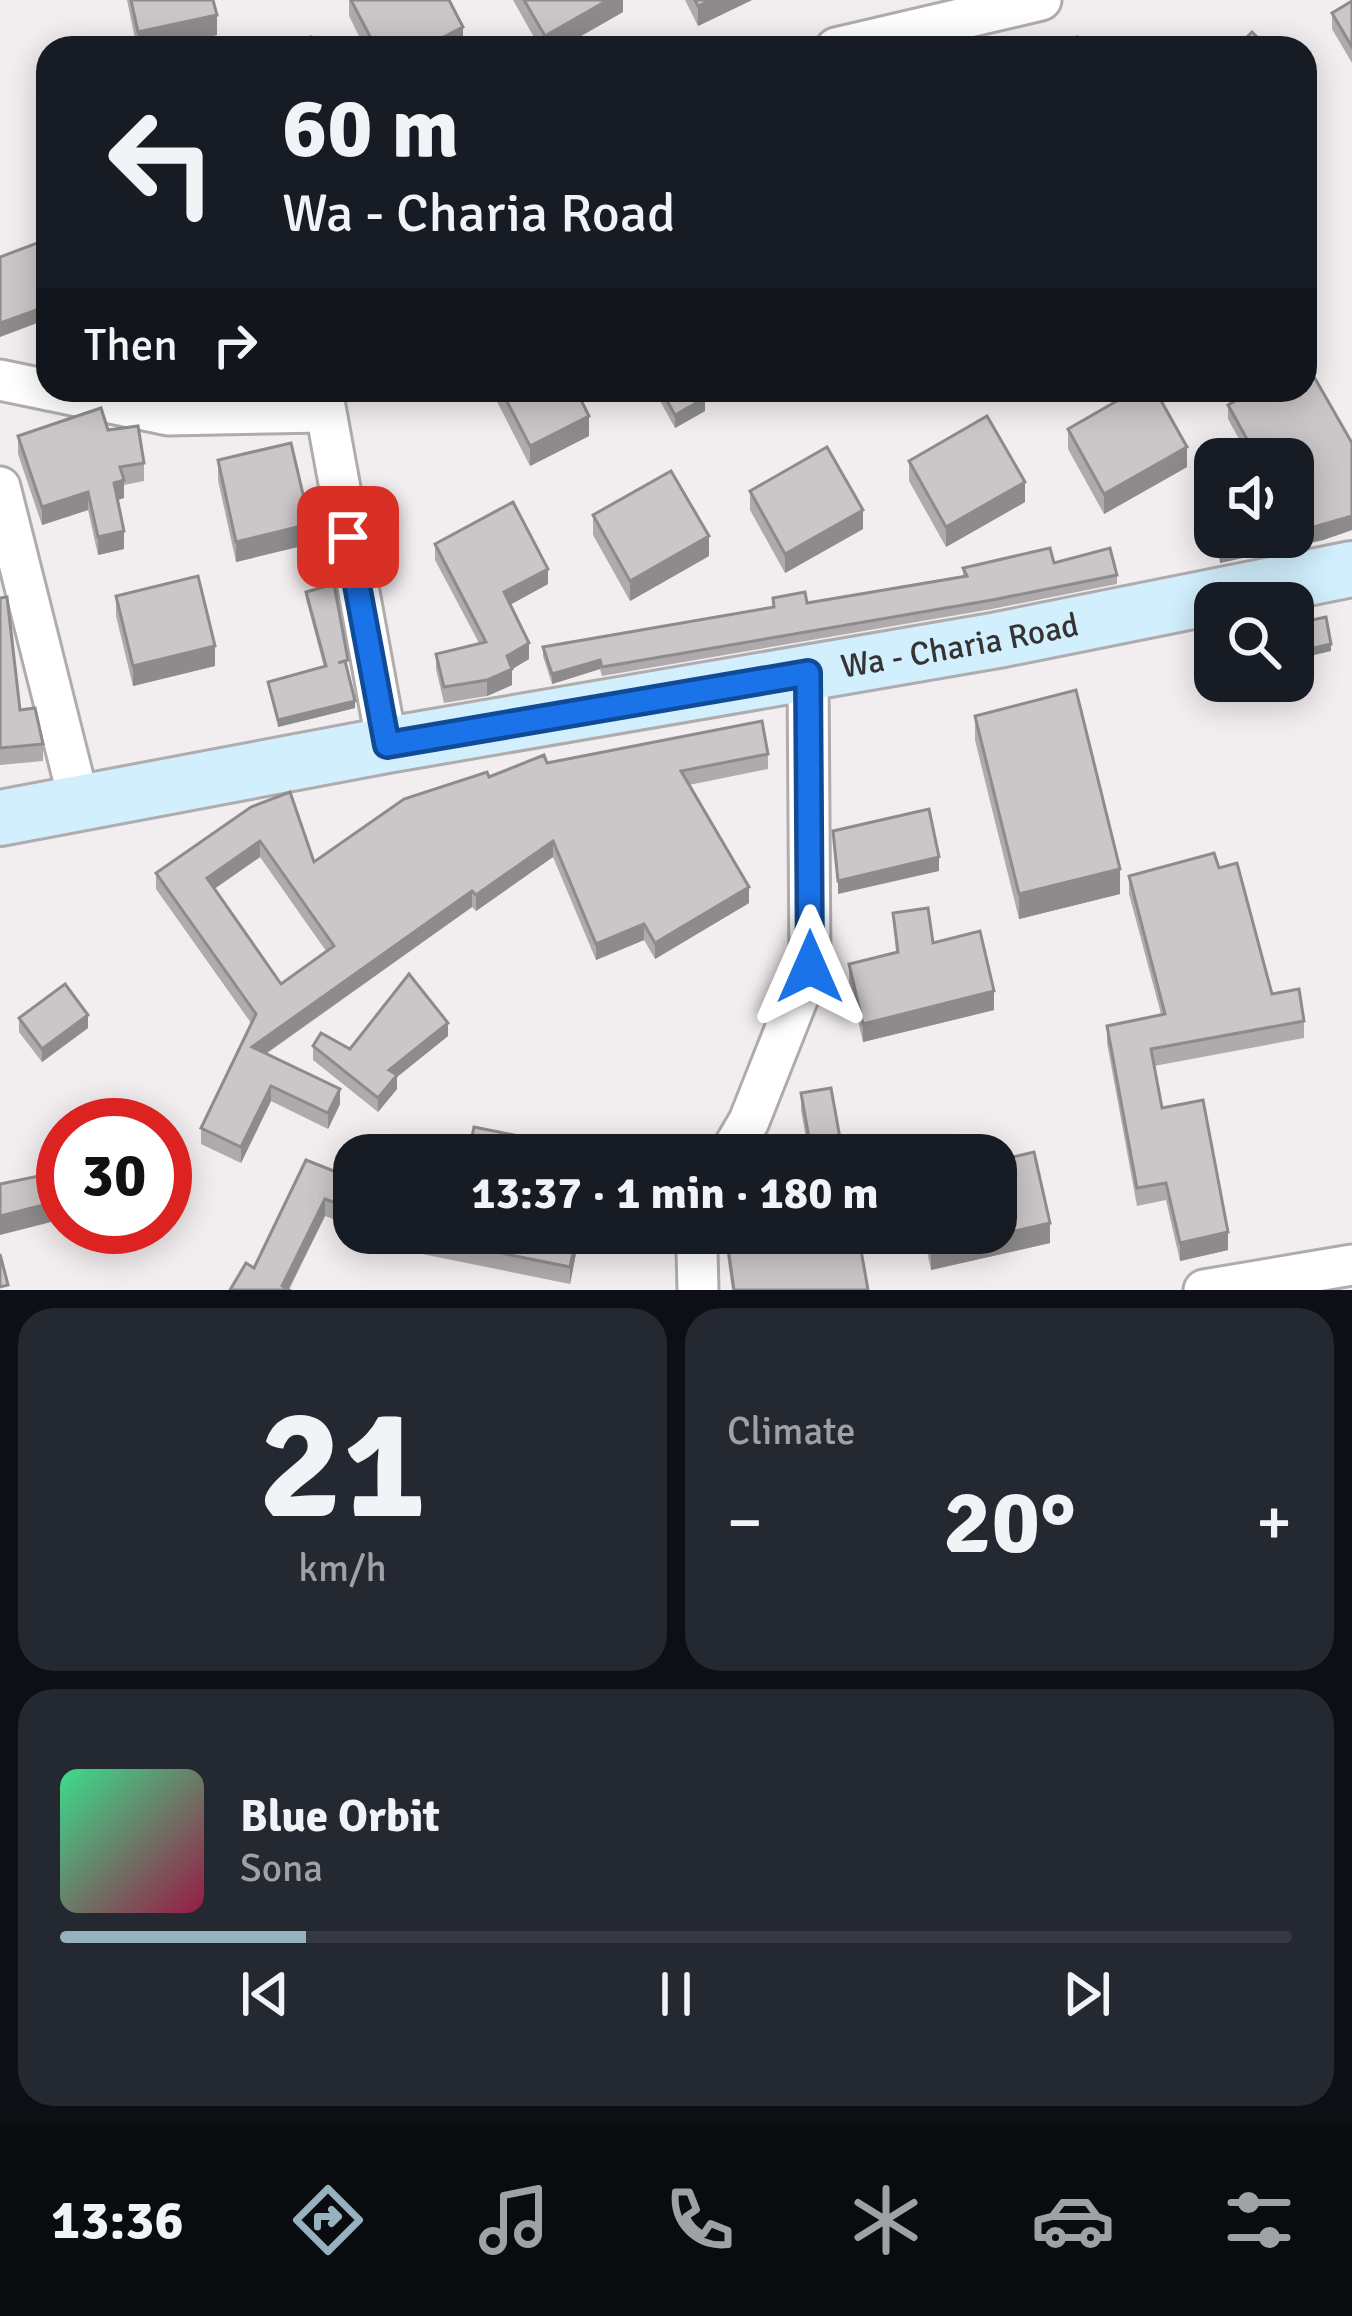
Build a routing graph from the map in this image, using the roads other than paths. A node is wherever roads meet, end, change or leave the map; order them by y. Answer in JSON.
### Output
{"nodes":[{"id":1,"x":1041,"y":0,"type":"edge"},
{"id":2,"x":887,"y":36,"type":"edge"},
{"id":3,"x":0,"y":380,"type":"edge"},
{"id":4,"x":36,"y":388,"type":"edge"},
{"id":5,"x":103,"y":402,"type":"edge"},
{"id":6,"x":313,"y":402,"type":"edge"},
{"id":7,"x":323,"y":402,"type":"edge"},
{"id":8,"x":0,"y":487,"type":"edge"},
{"id":9,"x":1352,"y":569,"type":"edge"},
{"id":10,"x":808,"y":673,"type":"junction"},
{"id":11,"x":387,"y":745,"type":"junction"},
{"id":12,"x":80,"y":805,"type":"junction"},
{"id":13,"x":0,"y":818,"type":"edge"},
{"id":14,"x":741,"y":1134,"type":"edge"},
{"id":15,"x":697,"y":1254,"type":"edge"},
{"id":16,"x":1352,"y":1265,"type":"edge"},
{"id":17,"x":1213,"y":1289,"type":"edge"},
{"id":18,"x":698,"y":1290,"type":"edge"}],
"edges":[{"from":1,"to":2,"type":"street"},
{"from":3,"to":4,"type":"street"},
{"from":5,"to":6,"type":"street"},
{"from":7,"to":11,"type":"street"},
{"from":8,"to":12,"type":"street"},
{"from":9,"to":10,"type":"street","name":"Wa - Charia Road"},
{"from":10,"to":11,"type":"street","name":"Wa - Charia Road"},
{"from":10,"to":14,"type":"street"},
{"from":11,"to":12,"type":"street","name":"Wa - Charia Road"},
{"from":12,"to":13,"type":"street","name":"Wa - Charia Road"},
{"from":15,"to":18,"type":"street"},
{"from":16,"to":17,"type":"street"}]}
